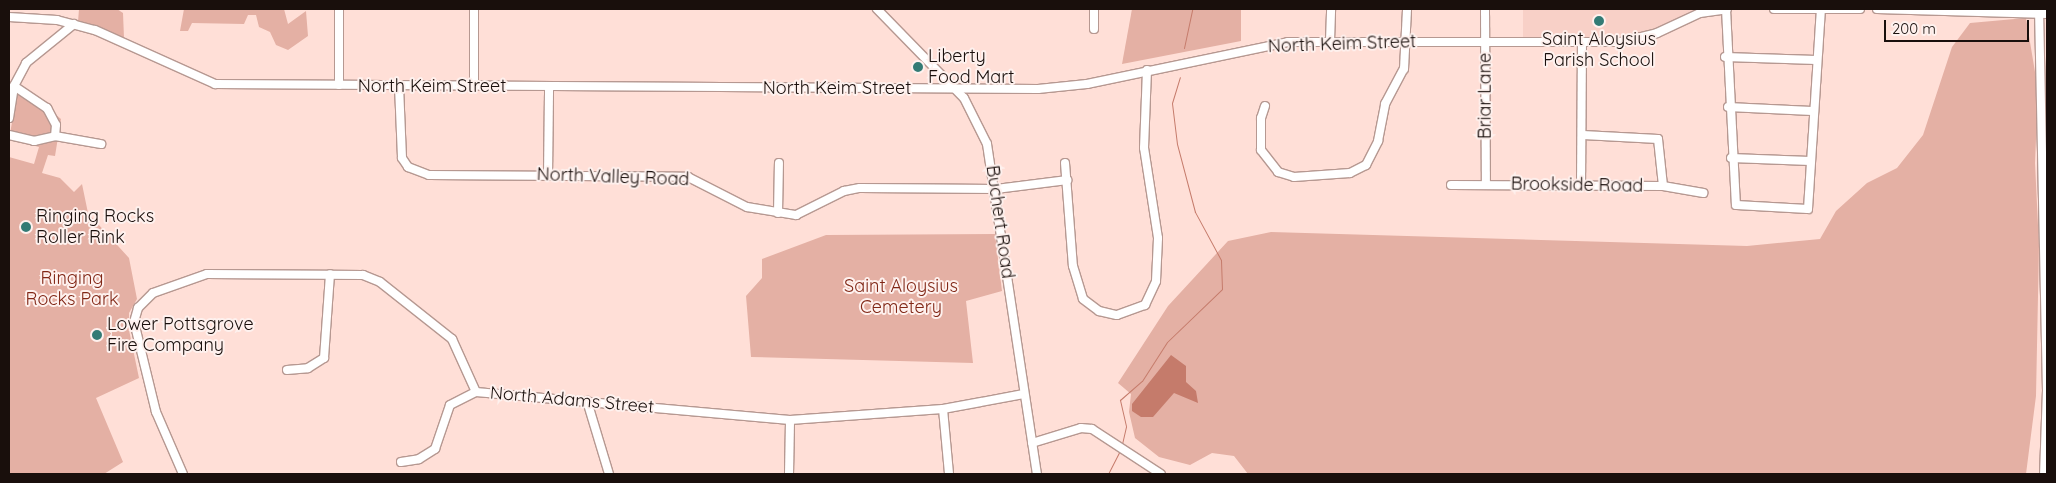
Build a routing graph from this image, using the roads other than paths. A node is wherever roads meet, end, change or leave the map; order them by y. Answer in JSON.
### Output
{"nodes":[{"id":1,"x":339,"y":9,"type":"edge"},
{"id":2,"x":474,"y":9,"type":"edge"},
{"id":3,"x":877,"y":9,"type":"edge"},
{"id":4,"x":1094,"y":9,"type":"edge"},
{"id":5,"x":1330,"y":9,"type":"edge"},
{"id":6,"x":1408,"y":9,"type":"edge"},
{"id":7,"x":1485,"y":9,"type":"edge"},
{"id":8,"x":1726,"y":9,"type":"edge"},
{"id":9,"x":1774,"y":9,"type":"edge"},
{"id":10,"x":1860,"y":9,"type":"edge"},
{"id":11,"x":1876,"y":9,"type":"edge"},
{"id":12,"x":1821,"y":10,"type":"junction"},
{"id":13,"x":1700,"y":11,"type":"edge"},
{"id":14,"x":2042,"y":12,"type":"edge"},
{"id":15,"x":9,"y":17,"type":"edge"},
{"id":16,"x":74,"y":24,"type":"junction"},
{"id":17,"x":1094,"y":29,"type":"dead end"},
{"id":18,"x":1330,"y":41,"type":"junction"},
{"id":19,"x":1407,"y":41,"type":"junction"},
{"id":20,"x":1485,"y":42,"type":"junction"},
{"id":21,"x":1582,"y":42,"type":"junction"},
{"id":22,"x":1726,"y":57,"type":"junction"},
{"id":23,"x":1816,"y":60,"type":"junction"},
{"id":24,"x":1147,"y":70,"type":"junction"},
{"id":25,"x":339,"y":85,"type":"junction"},
{"id":26,"x":14,"y":86,"type":"junction"},
{"id":27,"x":399,"y":86,"type":"junction"},
{"id":28,"x":474,"y":86,"type":"junction"},
{"id":29,"x":550,"y":87,"type":"junction"},
{"id":30,"x":955,"y":88,"type":"junction"},
{"id":31,"x":2045,"y":88,"type":"edge"},
{"id":32,"x":1266,"y":106,"type":"dead end"},
{"id":33,"x":1728,"y":107,"type":"junction"},
{"id":34,"x":1812,"y":110,"type":"junction"},
{"id":35,"x":9,"y":118,"type":"edge"},
{"id":36,"x":9,"y":135,"type":"edge"},
{"id":37,"x":55,"y":136,"type":"junction"},
{"id":38,"x":1583,"y":136,"type":"junction"},
{"id":39,"x":101,"y":144,"type":"dead end"},
{"id":40,"x":1731,"y":158,"type":"junction"},
{"id":41,"x":1810,"y":162,"type":"junction"},
{"id":42,"x":779,"y":163,"type":"dead end"},
{"id":43,"x":1065,"y":164,"type":"dead end"},
{"id":44,"x":548,"y":175,"type":"junction"},
{"id":45,"x":1067,"y":180,"type":"junction"},
{"id":46,"x":1486,"y":184,"type":"junction"},
{"id":47,"x":1451,"y":185,"type":"dead end"},
{"id":48,"x":1581,"y":186,"type":"junction"},
{"id":49,"x":1663,"y":186,"type":"junction"},
{"id":50,"x":996,"y":189,"type":"junction"},
{"id":51,"x":1703,"y":193,"type":"dead end"},
{"id":52,"x":2046,"y":200,"type":"edge"},
{"id":53,"x":778,"y":213,"type":"junction"},
{"id":54,"x":2046,"y":240,"type":"edge"},
{"id":55,"x":330,"y":274,"type":"junction"},
{"id":56,"x":287,"y":370,"type":"dead end"},
{"id":57,"x":476,"y":392,"type":"junction"},
{"id":58,"x":1024,"y":394,"type":"junction"},
{"id":59,"x":587,"y":401,"type":"junction"},
{"id":60,"x":943,"y":409,"type":"junction"},
{"id":61,"x":790,"y":420,"type":"junction"},
{"id":62,"x":1032,"y":443,"type":"junction"},
{"id":63,"x":401,"y":462,"type":"dead end"},
{"id":64,"x":183,"y":474,"type":"edge"},
{"id":65,"x":609,"y":474,"type":"edge"},
{"id":66,"x":789,"y":474,"type":"edge"},
{"id":67,"x":949,"y":474,"type":"edge"},
{"id":68,"x":1037,"y":474,"type":"edge"},
{"id":69,"x":1161,"y":474,"type":"edge"},
{"id":70,"x":2044,"y":474,"type":"edge"}],
"edges":[{"from":1,"to":25,"type":"street"},
{"from":2,"to":28,"type":"street"},
{"from":3,"to":30,"type":"street","name":"Buchert Road"},
{"from":4,"to":17,"type":"street"},
{"from":5,"to":18,"type":"street"},
{"from":6,"to":19,"type":"street"},
{"from":7,"to":20,"type":"street","name":"Briar Lane"},
{"from":8,"to":13,"type":"street","name":"North Keim Street"},
{"from":8,"to":22,"type":"street"},
{"from":9,"to":12,"type":"street"},
{"from":10,"to":12,"type":"street"},
{"from":11,"to":14,"type":"street"},
{"from":12,"to":23,"type":"street"},
{"from":13,"to":21,"type":"street","name":"North Keim Street"},
{"from":14,"to":31,"type":"street"},
{"from":15,"to":16,"type":"street","name":"North Keim Street"},
{"from":16,"to":25,"type":"street","name":"North Keim Street"},
{"from":16,"to":26,"type":"street"},
{"from":18,"to":19,"type":"street","name":"North Keim Street"},
{"from":18,"to":24,"type":"street","name":"North Keim Street"},
{"from":19,"to":20,"type":"street","name":"North Keim Street"},
{"from":19,"to":32,"type":"street"},
{"from":20,"to":21,"type":"street","name":"North Keim Street"},
{"from":20,"to":46,"type":"street","name":"Briar Lane"},
{"from":21,"to":38,"type":"street"},
{"from":22,"to":23,"type":"street"},
{"from":22,"to":33,"type":"street"},
{"from":23,"to":34,"type":"street"},
{"from":24,"to":30,"type":"street","name":"North Keim Street"},
{"from":24,"to":45,"type":"street"},
{"from":25,"to":27,"type":"street","name":"North Keim Street"},
{"from":26,"to":35,"type":"street"},
{"from":26,"to":37,"type":"street"},
{"from":27,"to":28,"type":"street","name":"North Keim Street"},
{"from":27,"to":44,"type":"street","name":"North Valley Road"},
{"from":28,"to":29,"type":"street","name":"North Keim Street"},
{"from":29,"to":30,"type":"street","name":"North Keim Street"},
{"from":29,"to":44,"type":"street"},
{"from":30,"to":50,"type":"street","name":"Buchert Road"},
{"from":31,"to":52,"type":"street"},
{"from":33,"to":34,"type":"street"},
{"from":33,"to":40,"type":"street"},
{"from":34,"to":41,"type":"street"},
{"from":36,"to":37,"type":"street"},
{"from":37,"to":39,"type":"street"},
{"from":38,"to":48,"type":"street"},
{"from":38,"to":49,"type":"street"},
{"from":40,"to":41,"type":"street"},
{"from":40,"to":41,"type":"street"},
{"from":42,"to":53,"type":"street"},
{"from":43,"to":45,"type":"street"},
{"from":44,"to":53,"type":"street","name":"North Valley Road"},
{"from":45,"to":50,"type":"street","name":"North Valley Road"},
{"from":46,"to":47,"type":"street","name":"Brookside Road"},
{"from":46,"to":48,"type":"street","name":"Brookside Road"},
{"from":48,"to":49,"type":"street","name":"Brookside Road"},
{"from":49,"to":51,"type":"street","name":"Brookside Road"},
{"from":50,"to":53,"type":"street","name":"North Valley Road"},
{"from":50,"to":58,"type":"street","name":"Buchert Road"},
{"from":52,"to":54,"type":"street"},
{"from":54,"to":70,"type":"street"},
{"from":55,"to":56,"type":"street"},
{"from":55,"to":57,"type":"street","name":"North Adams Street"},
{"from":55,"to":64,"type":"street","name":"North Adams Street"},
{"from":57,"to":59,"type":"street","name":"North Adams Street"},
{"from":57,"to":63,"type":"street"},
{"from":58,"to":60,"type":"street","name":"North Adams Street"},
{"from":58,"to":62,"type":"street","name":"Buchert Road"},
{"from":59,"to":61,"type":"street","name":"North Adams Street"},
{"from":59,"to":65,"type":"street"},
{"from":60,"to":61,"type":"street","name":"North Adams Street"},
{"from":60,"to":67,"type":"street"},
{"from":61,"to":66,"type":"street"},
{"from":62,"to":68,"type":"street","name":"Buchert Road"},
{"from":62,"to":69,"type":"street"}]}
